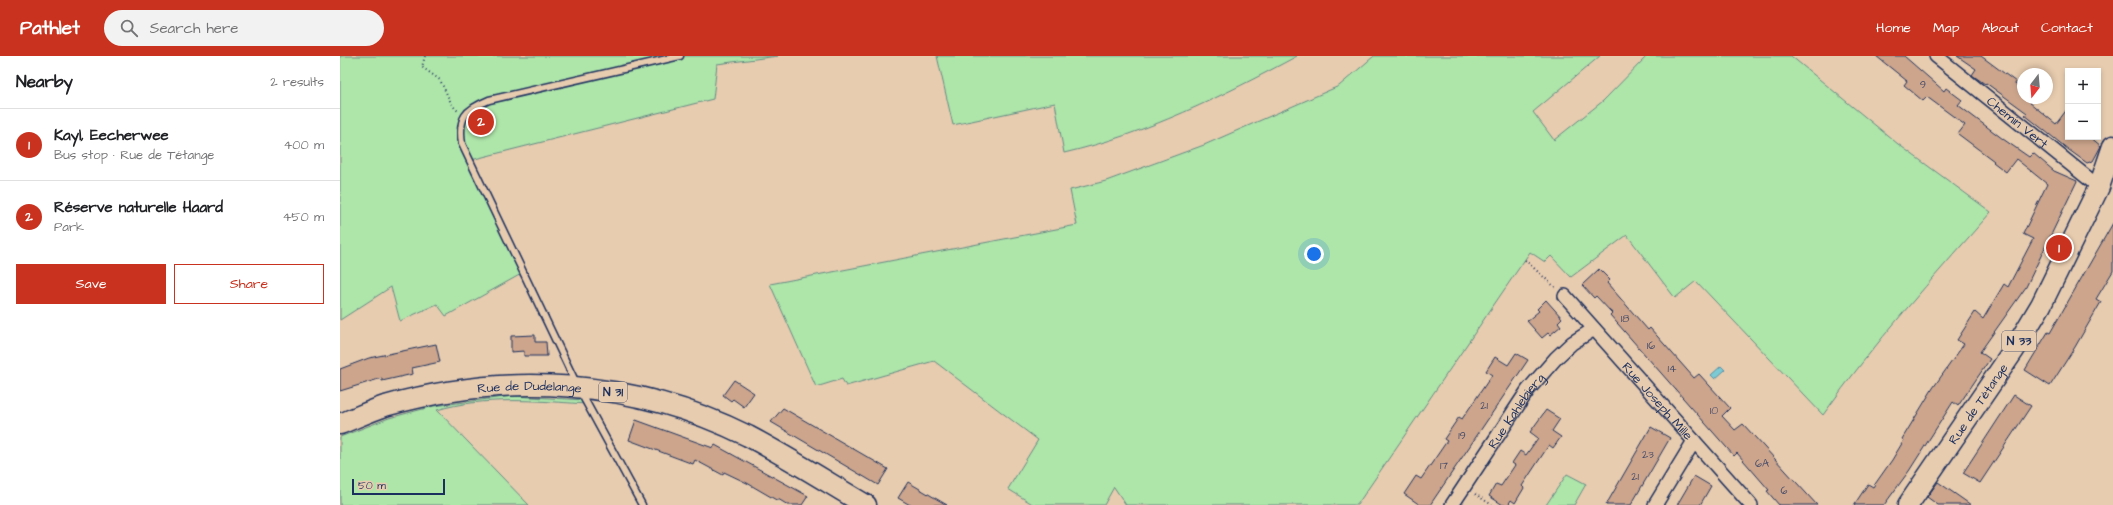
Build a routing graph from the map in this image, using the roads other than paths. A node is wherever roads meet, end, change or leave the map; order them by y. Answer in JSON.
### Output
{"nodes":[{"id":1,"x":680,"y":56,"type":"edge"},
{"id":2,"x":1936,"y":56,"type":"edge"},
{"id":3,"x":2111,"y":160,"type":"edge"},
{"id":4,"x":2099,"y":187,"type":"junction"},
{"id":5,"x":1565,"y":296,"type":"road end"},
{"id":6,"x":1594,"y":329,"type":"junction"},
{"id":7,"x":577,"y":386,"type":"junction"},
{"id":8,"x":340,"y":424,"type":"edge"},
{"id":9,"x":1694,"y":441,"type":"junction"},
{"id":10,"x":642,"y":505,"type":"edge"},
{"id":11,"x":866,"y":505,"type":"edge"},
{"id":12,"x":1452,"y":505,"type":"edge"},
{"id":13,"x":1655,"y":505,"type":"edge"},
{"id":14,"x":1751,"y":505,"type":"edge"},
{"id":15,"x":1908,"y":505,"type":"edge"}],
"edges":[{"from":1,"to":7,"type":"lane"},
{"from":2,"to":4,"type":"street","name":"Chemin Vert"},
{"from":3,"to":4,"type":"main road","name":"Rue de Tétange","number":"N 33"},
{"from":4,"to":15,"type":"main road","name":"Rue de Tétange","number":"N 33"},
{"from":5,"to":6,"type":"street","name":"Rue Joseph Mille"},
{"from":6,"to":9,"type":"street","name":"Rue Joseph Mille"},
{"from":6,"to":12,"type":"street","name":"Rue Kahlebierg"},
{"from":7,"to":8,"type":"main road","name":"Rue de Dudelange","number":"N 31"},
{"from":7,"to":10,"type":"lane"},
{"from":7,"to":11,"type":"main road","name":"Rue de Dudelange","number":"N 31"},
{"from":9,"to":13,"type":"street"},
{"from":9,"to":14,"type":"street","name":"Rue Joseph Mille"}]}
